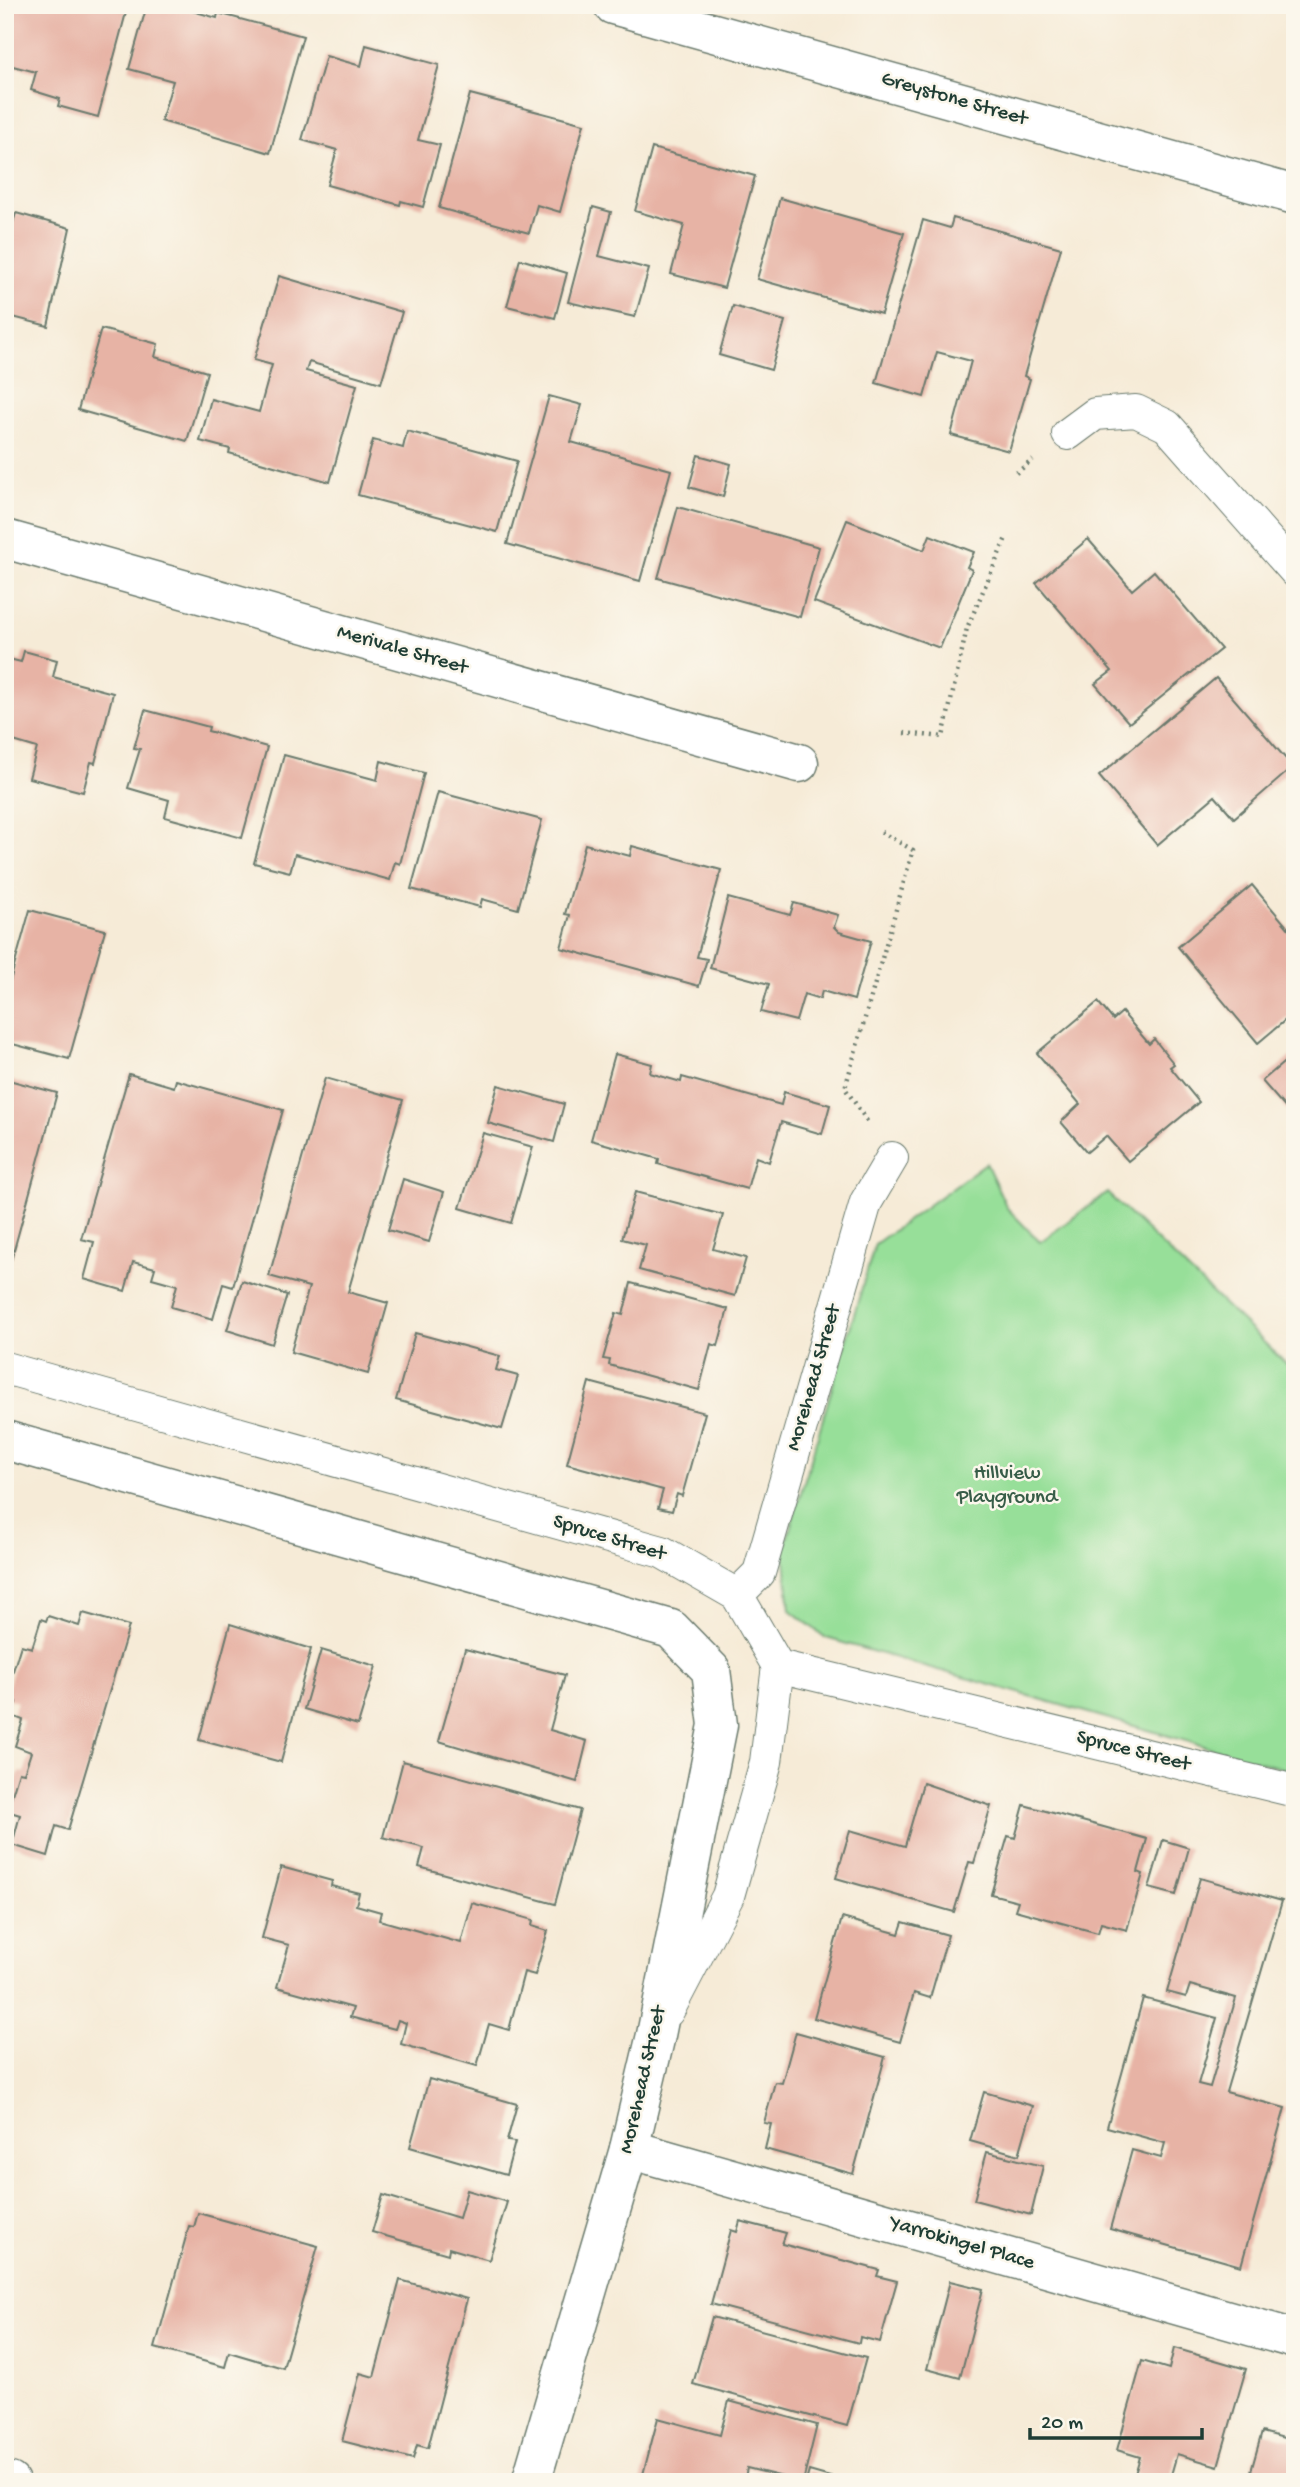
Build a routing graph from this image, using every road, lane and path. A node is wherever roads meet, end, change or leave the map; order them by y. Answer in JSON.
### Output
{"nodes":[{"id":1,"x":613,"y":5,"type":"edge"},
{"id":2,"x":1295,"y":195,"type":"edge"},
{"id":3,"x":1068,"y":434,"type":"dead end"},
{"id":4,"x":1006,"y":538,"type":"dead end"},
{"id":5,"x":5,"y":539,"type":"edge"},
{"id":6,"x":1295,"y":571,"type":"edge"},
{"id":7,"x":904,"y":733,"type":"dead end"},
{"id":8,"x":799,"y":763,"type":"dead end"},
{"id":9,"x":881,"y":832,"type":"dead end"},
{"id":10,"x":845,"y":1088,"type":"dead end"},
{"id":11,"x":892,"y":1158,"type":"dead end"},
{"id":12,"x":5,"y":1368,"type":"edge"},
{"id":13,"x":5,"y":1440,"type":"edge"},
{"id":14,"x":737,"y":1595,"type":"junction"},
{"id":15,"x":778,"y":1666,"type":"junction"},
{"id":16,"x":1295,"y":1791,"type":"edge"},
{"id":17,"x":656,"y":2035,"type":"junction"},
{"id":18,"x":629,"y":2148,"type":"junction"},
{"id":19,"x":1295,"y":2339,"type":"edge"},
{"id":20,"x":531,"y":2482,"type":"edge"}],
"edges":[{"from":1,"to":2,"type":"street","name":"Greystone Street"},
{"from":3,"to":6,"type":"lane"},
{"from":4,"to":7,"type":"path"},
{"from":5,"to":8,"type":"street","name":"Merivale Street"},
{"from":9,"to":10,"type":"path"},
{"from":11,"to":14,"type":"lane","name":"Morehead Street"},
{"from":12,"to":14,"type":"lane","name":"Spruce Street"},
{"from":13,"to":17,"type":"street","name":"Morehead Street"},
{"from":14,"to":15,"type":"lane"},
{"from":15,"to":16,"type":"lane","name":"Spruce Street"},
{"from":15,"to":17,"type":"lane"},
{"from":17,"to":18,"type":"street","name":"Morehead Street"},
{"from":18,"to":19,"type":"street","name":"Yarrokingel Place"},
{"from":18,"to":20,"type":"street","name":"Morehead Street"}]}
